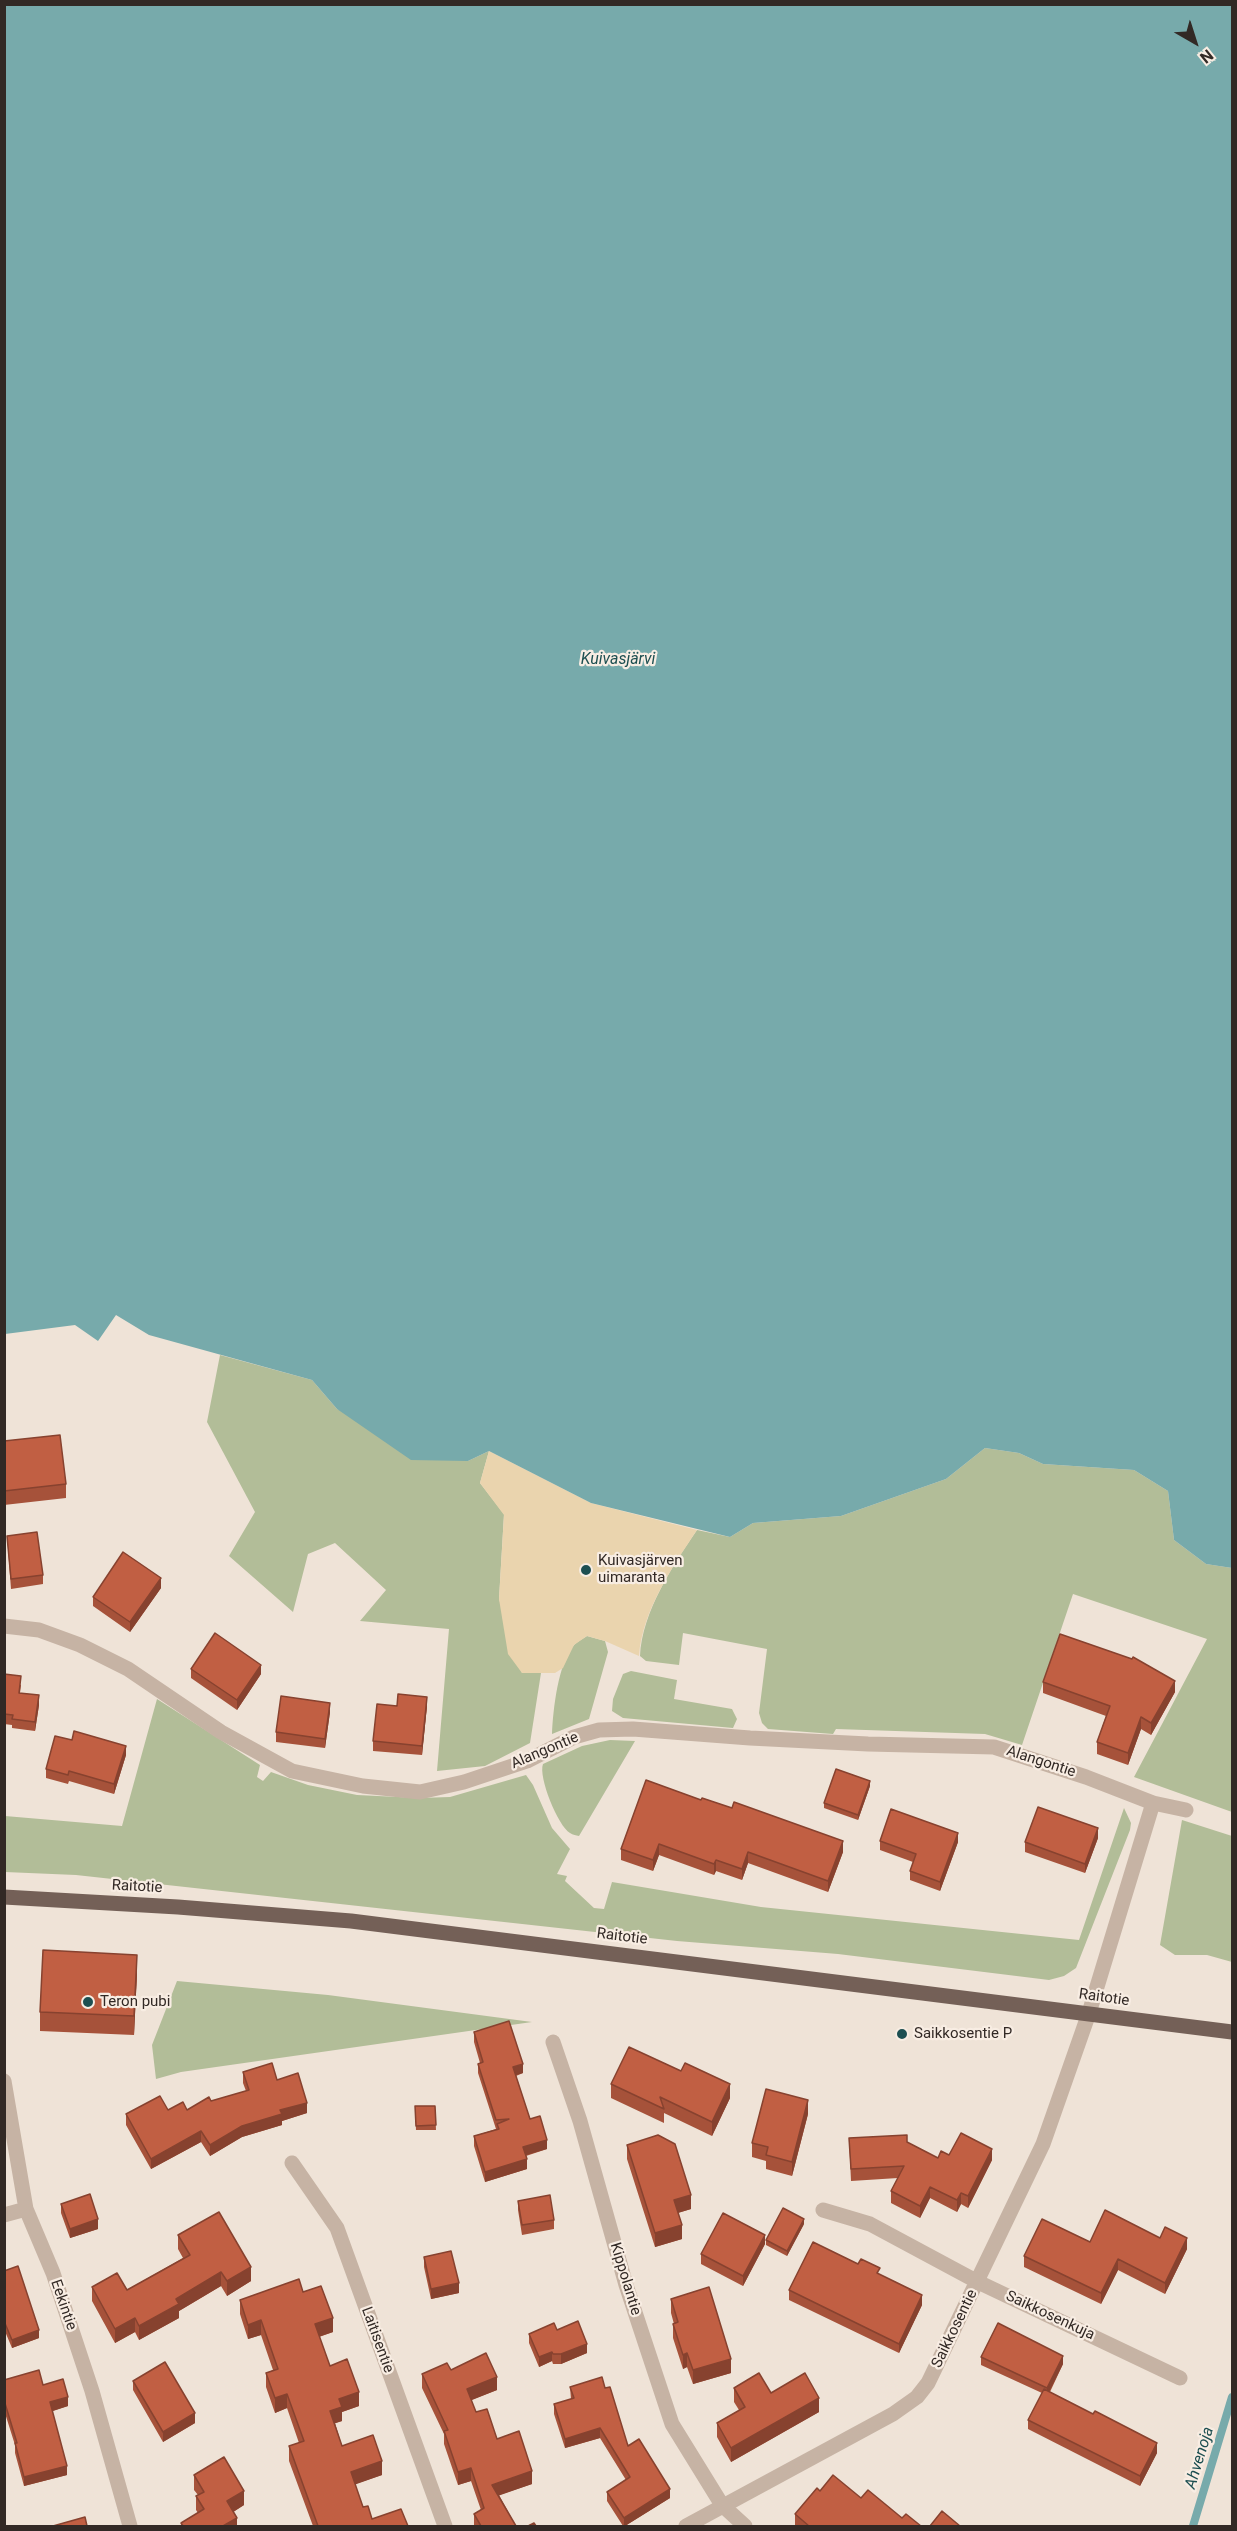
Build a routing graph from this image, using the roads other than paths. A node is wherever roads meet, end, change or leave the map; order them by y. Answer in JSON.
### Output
{"nodes":[{"id":1,"x":4,"y":1626,"type":"edge"},
{"id":2,"x":1153,"y":1803,"type":"junction"},
{"id":3,"x":1186,"y":1810,"type":"dead end"},
{"id":4,"x":4,"y":1897,"type":"edge"},
{"id":5,"x":1089,"y":2013,"type":"junction"},
{"id":6,"x":1233,"y":2032,"type":"edge"},
{"id":7,"x":553,"y":2042,"type":"dead end"},
{"id":8,"x":4,"y":2081,"type":"edge"},
{"id":9,"x":291,"y":2163,"type":"dead end"},
{"id":10,"x":26,"y":2209,"type":"junction"},
{"id":11,"x":823,"y":2210,"type":"dead end"},
{"id":12,"x":4,"y":2215,"type":"edge"},
{"id":13,"x":978,"y":2282,"type":"junction"},
{"id":14,"x":1180,"y":2378,"type":"dead end"},
{"id":15,"x":722,"y":2505,"type":"junction"},
{"id":16,"x":130,"y":2526,"type":"edge"},
{"id":17,"x":445,"y":2526,"type":"edge"},
{"id":18,"x":686,"y":2526,"type":"edge"},
{"id":19,"x":745,"y":2526,"type":"edge"}],
"edges":[{"from":1,"to":2,"type":"street","name":"Alangontie"},
{"from":2,"to":3,"type":"street","name":"Alangontie"},
{"from":2,"to":5,"type":"street"},
{"from":4,"to":5,"type":"main road","name":"Raitotie"},
{"from":5,"to":6,"type":"main road","name":"Raitotie"},
{"from":5,"to":13,"type":"street","name":"Saikkosentie"},
{"from":7,"to":15,"type":"street","name":"Kippolantie"},
{"from":8,"to":10,"type":"street","name":"Eekintie"},
{"from":9,"to":17,"type":"street","name":"Laitisentie"},
{"from":10,"to":12,"type":"street"},
{"from":10,"to":16,"type":"street","name":"Eekintie"},
{"from":11,"to":13,"type":"street","name":"Saikkosenkuja"},
{"from":13,"to":14,"type":"street","name":"Saikkosenkuja"},
{"from":13,"to":15,"type":"street","name":"Saikkosentie"},
{"from":15,"to":18,"type":"street","name":"Saikkosentie"},
{"from":15,"to":19,"type":"street","name":"Kippolantie"}]}
